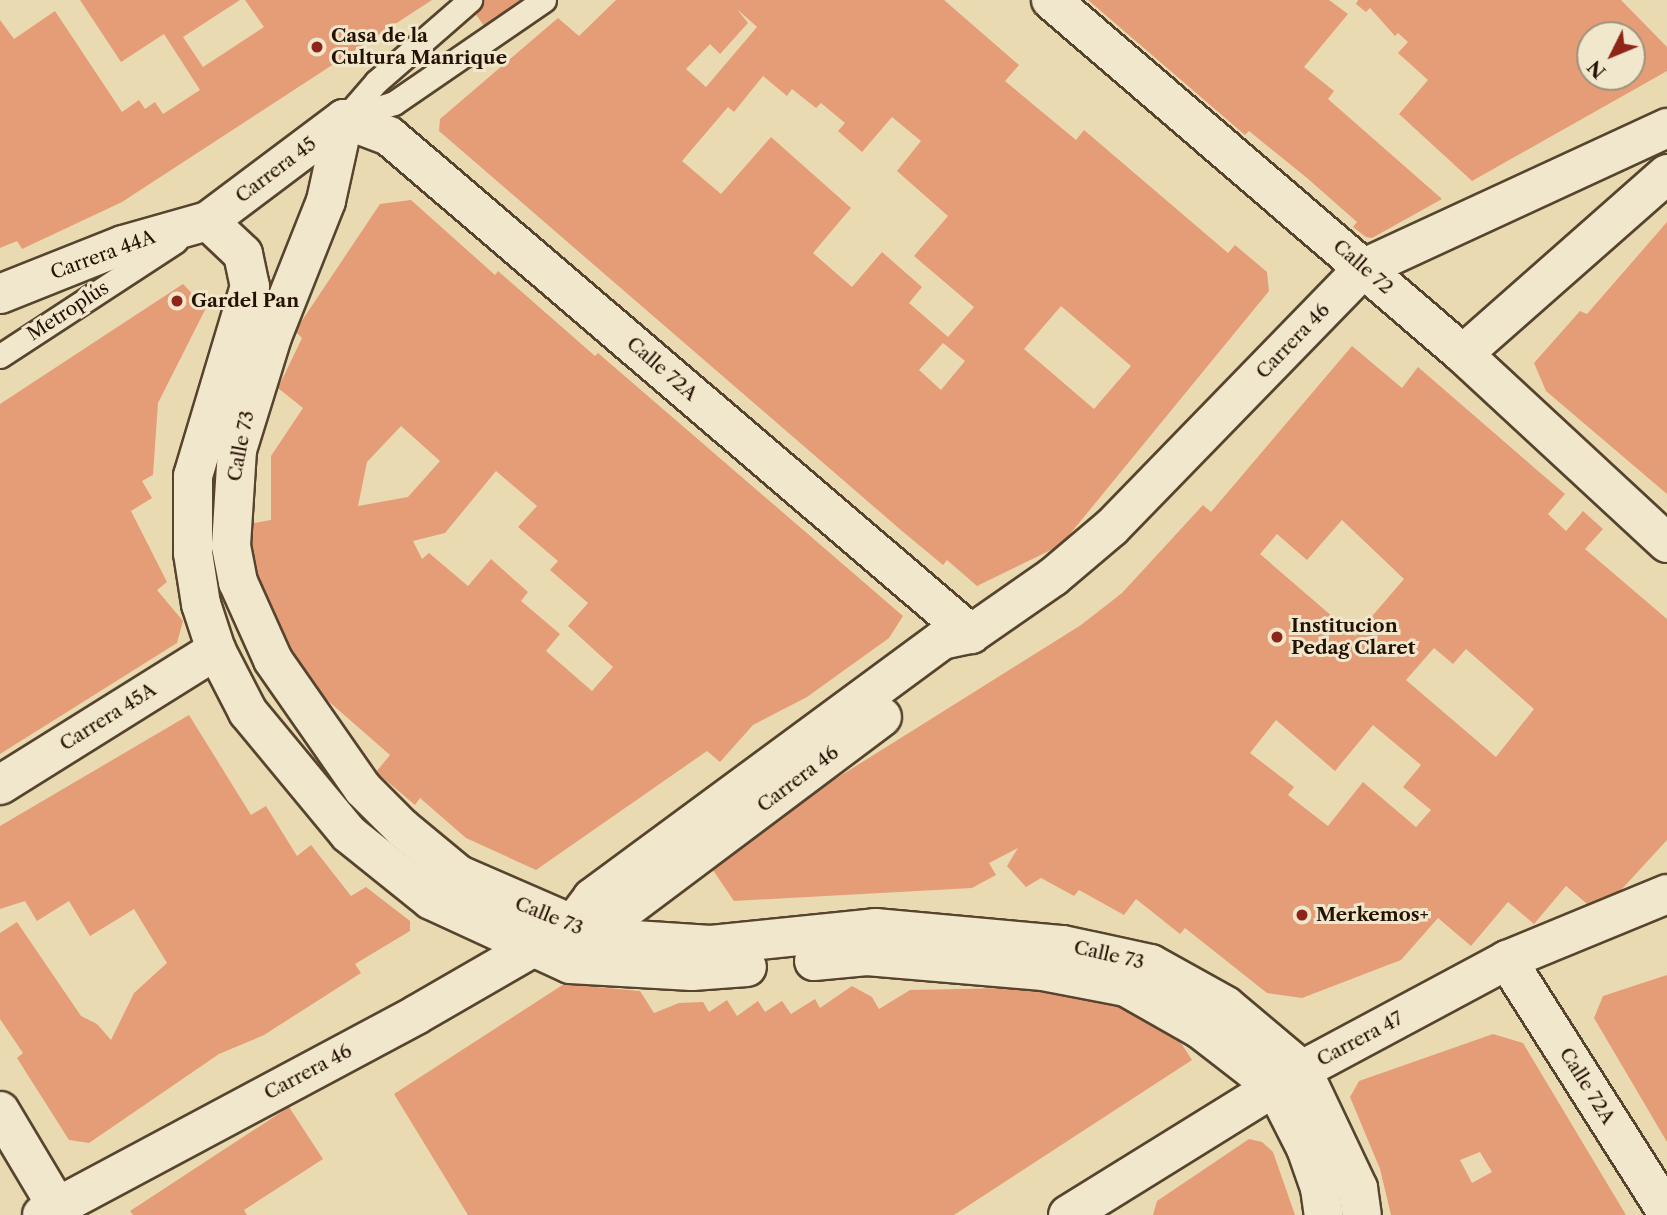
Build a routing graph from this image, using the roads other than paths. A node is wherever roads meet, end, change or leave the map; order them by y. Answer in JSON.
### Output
{"nodes":[{"id":1,"x":470,"y":0,"type":"edge"},
{"id":2,"x":544,"y":0,"type":"edge"},
{"id":3,"x":1051,"y":0,"type":"edge"},
{"id":4,"x":344,"y":119,"type":"junction"},
{"id":5,"x":1667,"y":128,"type":"edge"},
{"id":6,"x":1667,"y":174,"type":"edge"},
{"id":7,"x":208,"y":221,"type":"junction"},
{"id":8,"x":1364,"y":268,"type":"junction"},
{"id":9,"x":0,"y":294,"type":"edge"},
{"id":10,"x":255,"y":332,"type":"junction"},
{"id":11,"x":1462,"y":354,"type":"junction"},
{"id":12,"x":0,"y":356,"type":"edge"},
{"id":13,"x":1667,"y":543,"type":"edge"},
{"id":14,"x":971,"y":634,"type":"junction"},
{"id":15,"x":216,"y":650,"type":"junction"},
{"id":16,"x":0,"y":785,"type":"edge"},
{"id":17,"x":363,"y":789,"type":"junction"},
{"id":18,"x":334,"y":818,"type":"junction"},
{"id":19,"x":1667,"y":894,"type":"edge"},
{"id":20,"x":572,"y":925,"type":"junction"},
{"id":21,"x":534,"y":946,"type":"junction"},
{"id":22,"x":1507,"y":960,"type":"junction"},
{"id":23,"x":1288,"y":1079,"type":"junction"},
{"id":24,"x":0,"y":1111,"type":"edge"},
{"id":25,"x":54,"y":1212,"type":"edge"},
{"id":26,"x":1667,"y":1212,"type":"edge"},
{"id":27,"x":1068,"y":1215,"type":"edge"},
{"id":28,"x":1324,"y":1215,"type":"edge"},
{"id":29,"x":1362,"y":1215,"type":"edge"}],
"edges":[{"from":1,"to":4,"type":"lane"},
{"from":2,"to":4,"type":"lane"},
{"from":3,"to":8,"type":"street","name":"Calle 72"},
{"from":4,"to":7,"type":"street","name":"Carrera 45"},
{"from":4,"to":10,"type":"street","name":"Calle 73"},
{"from":4,"to":14,"type":"street","name":"Calle 72A"},
{"from":5,"to":8,"type":"street","name":"Carrera 46"},
{"from":6,"to":11,"type":"street"},
{"from":7,"to":9,"type":"street","name":"Carrera 44A"},
{"from":7,"to":10,"type":"street","name":"Calle 73"},
{"from":7,"to":12,"type":"lane","name":"Metroplús"},
{"from":8,"to":11,"type":"street","name":"Calle 72"},
{"from":8,"to":14,"type":"street","name":"Carrera 46"},
{"from":10,"to":15,"type":"street","name":"Calle 73"},
{"from":10,"to":17,"type":"street","name":"Calle 73"},
{"from":11,"to":13,"type":"street","name":"Calle 72"},
{"from":14,"to":20,"type":"street","name":"Carrera 46"},
{"from":15,"to":16,"type":"street","name":"Carrera 45A"},
{"from":15,"to":18,"type":"street","name":"Calle 73"},
{"from":17,"to":18,"type":"street"},
{"from":17,"to":20,"type":"street","name":"Calle 73"},
{"from":18,"to":21,"type":"street","name":"Calle 73"},
{"from":19,"to":22,"type":"street","name":"Carrera 47"},
{"from":20,"to":21,"type":"street","name":"Carrera 46"},
{"from":20,"to":23,"type":"street","name":"Calle 73"},
{"from":21,"to":23,"type":"street","name":"Calle 73"},
{"from":21,"to":25,"type":"street","name":"Carrera 46"},
{"from":22,"to":23,"type":"street","name":"Carrera 47"},
{"from":22,"to":26,"type":"street","name":"Calle 72A"},
{"from":23,"to":27,"type":"street","name":"Carrera 47"},
{"from":23,"to":28,"type":"street","name":"Calle 73"},
{"from":23,"to":29,"type":"street","name":"Calle 73"},
{"from":24,"to":25,"type":"street"}]}
